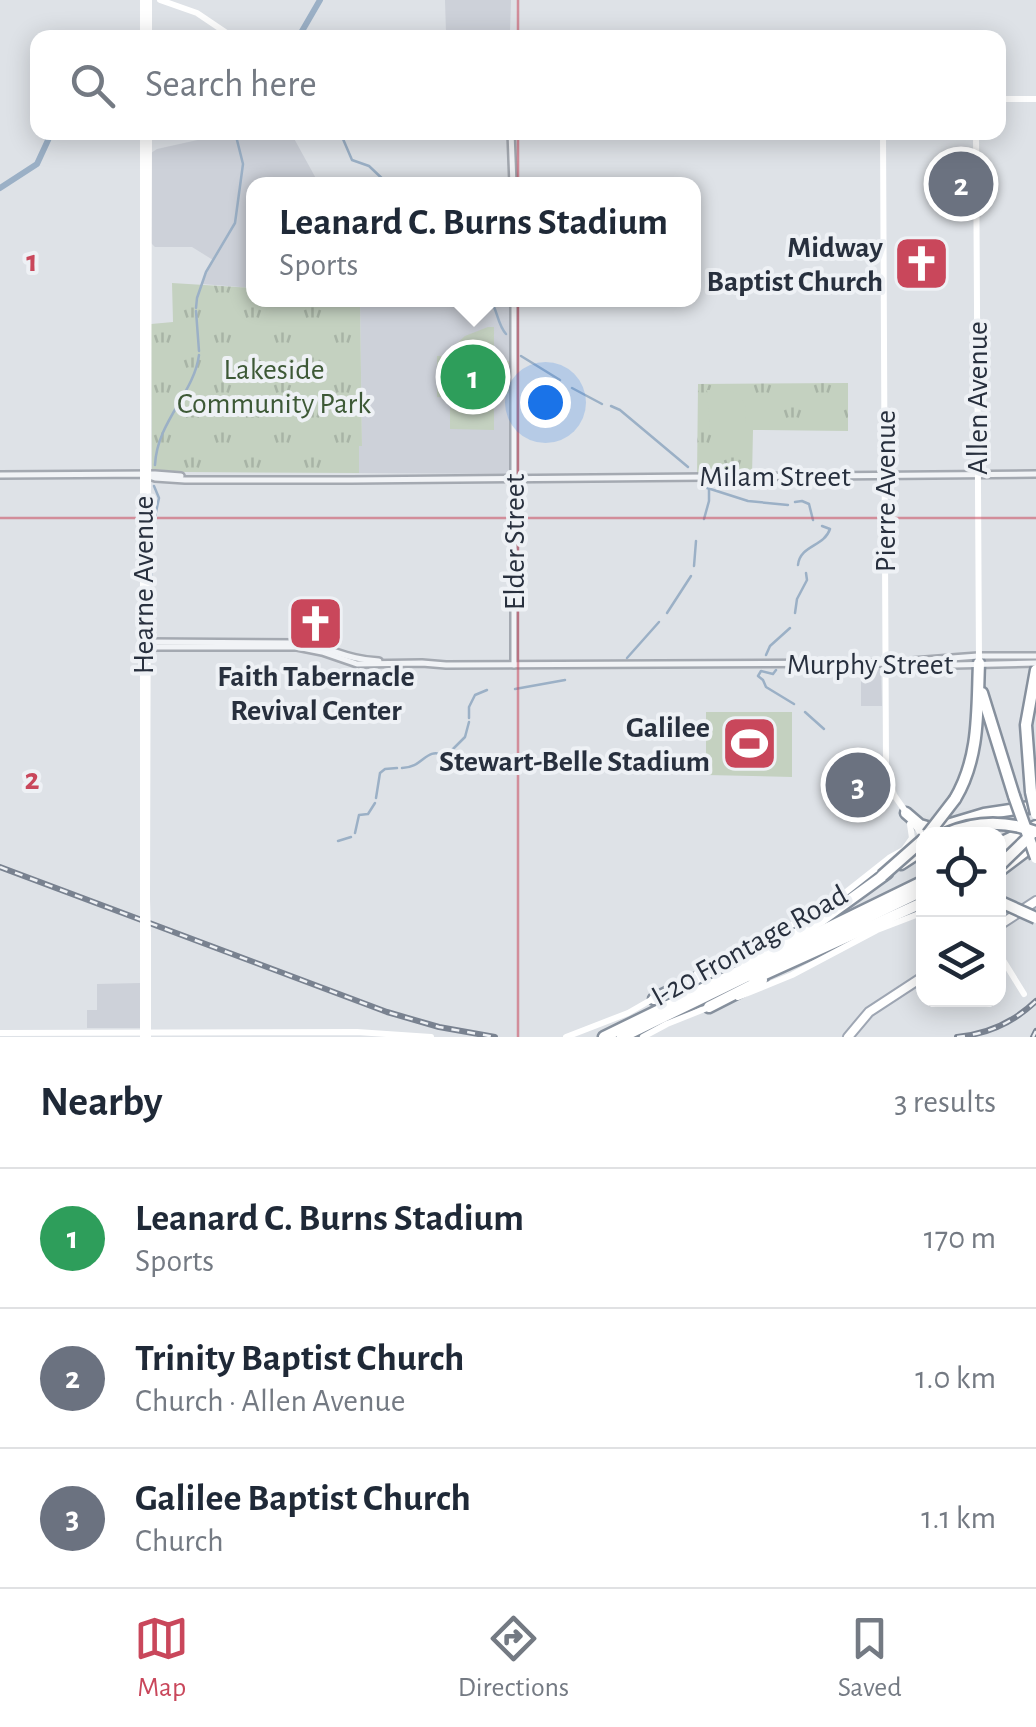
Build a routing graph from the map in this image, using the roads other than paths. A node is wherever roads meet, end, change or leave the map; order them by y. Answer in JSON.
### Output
{"nodes":[{"id":1,"x":146,"y":0,"type":"edge"},
{"id":2,"x":160,"y":0,"type":"edge"},
{"id":3,"x":146,"y":30,"type":"edge"},
{"id":4,"x":222,"y":30,"type":"edge"},
{"id":5,"x":1006,"y":99,"type":"edge"},
{"id":6,"x":1036,"y":99,"type":"edge"},
{"id":7,"x":146,"y":140,"type":"edge"},
{"id":8,"x":511,"y":140,"type":"edge"},
{"id":9,"x":883,"y":140,"type":"edge"},
{"id":10,"x":976,"y":140,"type":"edge"},
{"id":11,"x":513,"y":177,"type":"edge"},
{"id":12,"x":514,"y":307,"type":"edge"},
{"id":13,"x":978,"y":474,"type":"junction"},
{"id":14,"x":1036,"y":474,"type":"edge"},
{"id":15,"x":146,"y":475,"type":"junction"},
{"id":16,"x":884,"y":475,"type":"junction"},
{"id":17,"x":0,"y":476,"type":"edge"},
{"id":18,"x":514,"y":478,"type":"junction"},
{"id":19,"x":145,"y":645,"type":"junction"},
{"id":20,"x":978,"y":662,"type":"junction"},
{"id":21,"x":886,"y":663,"type":"junction"},
{"id":22,"x":1036,"y":663,"type":"edge"},
{"id":23,"x":514,"y":665,"type":"junction"},
{"id":24,"x":1036,"y":806,"type":"edge"},
{"id":25,"x":906,"y":814,"type":"junction"},
{"id":26,"x":1036,"y":814,"type":"edge"},
{"id":27,"x":954,"y":824,"type":"junction"},
{"id":28,"x":917,"y":827,"type":"edge"},
{"id":29,"x":934,"y":827,"type":"edge"},
{"id":30,"x":948,"y":827,"type":"edge"},
{"id":31,"x":967,"y":827,"type":"edge"},
{"id":32,"x":1036,"y":833,"type":"edge"},
{"id":33,"x":1006,"y":842,"type":"edge"},
{"id":34,"x":916,"y":843,"type":"edge"},
{"id":35,"x":916,"y":846,"type":"edge"},
{"id":36,"x":1006,"y":850,"type":"edge"},
{"id":37,"x":916,"y":853,"type":"edge"},
{"id":38,"x":893,"y":856,"type":"junction"},
{"id":39,"x":1036,"y":858,"type":"edge"},
{"id":40,"x":1006,"y":861,"type":"edge"},
{"id":41,"x":882,"y":876,"type":"junction"},
{"id":42,"x":916,"y":885,"type":"edge"},
{"id":43,"x":916,"y":894,"type":"edge"},
{"id":44,"x":850,"y":900,"type":"junction"},
{"id":45,"x":1036,"y":902,"type":"edge"},
{"id":46,"x":1006,"y":904,"type":"edge"},
{"id":47,"x":916,"y":911,"type":"edge"},
{"id":48,"x":916,"y":913,"type":"edge"},
{"id":49,"x":1036,"y":918,"type":"edge"},
{"id":50,"x":1006,"y":921,"type":"edge"},
{"id":51,"x":798,"y":960,"type":"junction"},
{"id":52,"x":1006,"y":965,"type":"edge"},
{"id":53,"x":916,"y":981,"type":"edge"},
{"id":54,"x":1024,"y":994,"type":"dead end"},
{"id":55,"x":654,"y":998,"type":"junction"},
{"id":56,"x":710,"y":1007,"type":"junction"},
{"id":57,"x":674,"y":1011,"type":"junction"},
{"id":58,"x":648,"y":1017,"type":"junction"},
{"id":59,"x":0,"y":1032,"type":"edge"},
{"id":60,"x":146,"y":1035,"type":"edge"},
{"id":61,"x":261,"y":1035,"type":"edge"},
{"id":62,"x":431,"y":1037,"type":"edge"},
{"id":63,"x":566,"y":1037,"type":"edge"},
{"id":64,"x":604,"y":1037,"type":"edge"},
{"id":65,"x":622,"y":1037,"type":"edge"},
{"id":66,"x":643,"y":1037,"type":"edge"},
{"id":67,"x":848,"y":1037,"type":"edge"}],
"edges":[{"from":1,"to":3,"type":"main road"},
{"from":2,"to":4,"type":"main road"},
{"from":5,"to":6,"type":"main road"},
{"from":7,"to":15,"type":"main road","name":"Hearne Avenue"},
{"from":8,"to":11,"type":"street"},
{"from":9,"to":16,"type":"main road","name":"Pierre Avenue"},
{"from":10,"to":13,"type":"main road","name":"Allen Avenue"},
{"from":12,"to":18,"type":"street","name":"Elder Street"},
{"from":13,"to":14,"type":"street","name":"Milam Street"},
{"from":13,"to":16,"type":"street","name":"Milam Street"},
{"from":13,"to":20,"type":"main road","name":"Allen Avenue"},
{"from":15,"to":17,"type":"street","name":"Milam Street"},
{"from":15,"to":18,"type":"street","name":"Milam Street"},
{"from":15,"to":19,"type":"main road","name":"Hearne Avenue"},
{"from":16,"to":18,"type":"street","name":"Milam Street"},
{"from":16,"to":21,"type":"main road","name":"Pierre Avenue"},
{"from":18,"to":23,"type":"street","name":"Elder Street"},
{"from":19,"to":23,"type":"street","name":"Murphy Street"},
{"from":19,"to":60,"type":"main road","name":"Hearne Avenue","bridge":true},
{"from":20,"to":21,"type":"street","name":"Murphy Street"},
{"from":20,"to":22,"type":"street","name":"Murphy Street"},
{"from":20,"to":29,"type":"highway","bridge":true},
{"from":20,"to":39,"type":"highway","bridge":true},
{"from":21,"to":23,"type":"street","name":"Murphy Street"},
{"from":21,"to":25,"type":"main road","name":"Pierre Avenue"},
{"from":22,"to":26,"type":"highway","bridge":true},
{"from":24,"to":27,"type":"highway"},
{"from":25,"to":27,"type":"highway"},
{"from":25,"to":28,"type":"main road","name":"Pierre Avenue"},
{"from":25,"to":38,"type":"main road"},
{"from":27,"to":30,"type":"highway"},
{"from":31,"to":32,"type":"highway","bridge":true},
{"from":32,"to":33,"type":"highway"},
{"from":32,"to":36,"type":"highway"},
{"from":32,"to":40,"type":"highway","bridge":true},
{"from":34,"to":38,"type":"main road","name":"I-20 Frontage Road"},
{"from":35,"to":41,"type":"highway","bridge":true},
{"from":37,"to":41,"type":"highway","bridge":true},
{"from":38,"to":55,"type":"main road","name":"I-20 Frontage Road"},
{"from":41,"to":44,"type":"highway"},
{"from":42,"to":58,"type":"highway"},
{"from":43,"to":57,"type":"highway"},
{"from":44,"to":55,"type":"highway"},
{"from":44,"to":58,"type":"highway"},
{"from":45,"to":50,"type":"main road"},
{"from":46,"to":49,"type":"highway","bridge":true},
{"from":47,"to":51,"type":"highway"},
{"from":48,"to":56,"type":"main road","name":"I-20 Frontage Road"},
{"from":51,"to":56,"type":"highway"},
{"from":51,"to":57,"type":"highway"},
{"from":52,"to":54,"type":"main road"},
{"from":53,"to":67,"type":"main road"},
{"from":55,"to":63,"type":"main road","name":"I-20 Frontage Road"},
{"from":56,"to":66,"type":"main road","name":"I-20 Frontage Road"},
{"from":57,"to":58,"type":"highway"},
{"from":58,"to":64,"type":"highway"},
{"from":58,"to":65,"type":"highway"},
{"from":59,"to":60,"type":"main road"},
{"from":60,"to":61,"type":"main road"},
{"from":61,"to":62,"type":"main road"}]}
